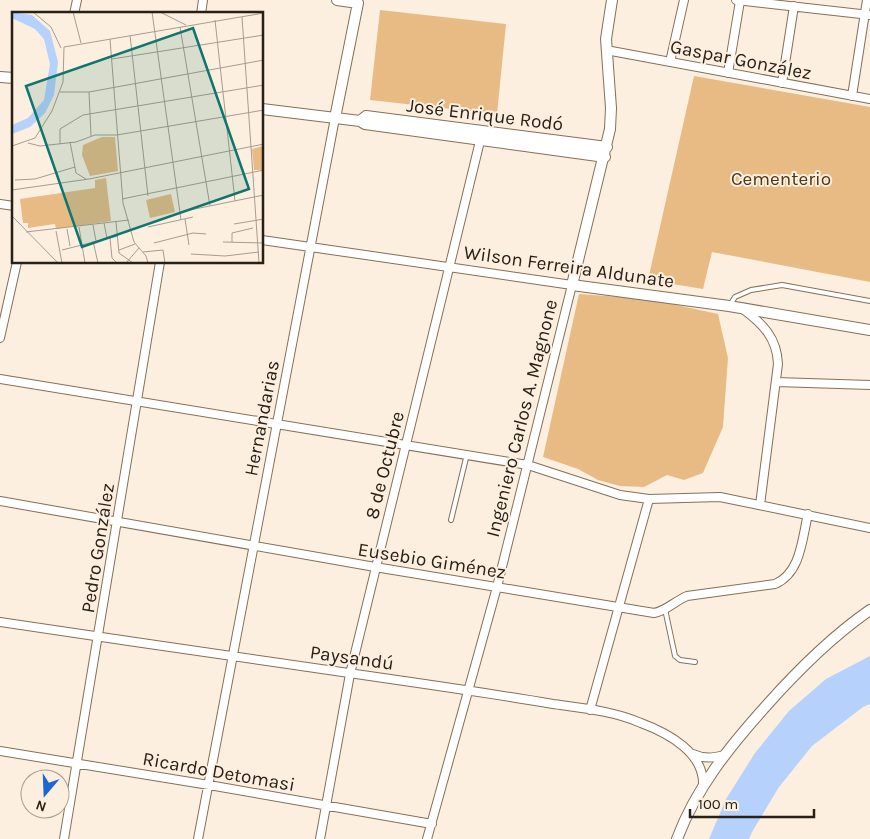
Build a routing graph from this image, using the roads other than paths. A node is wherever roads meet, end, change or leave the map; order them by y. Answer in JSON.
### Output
{"nodes":[{"id":1,"x":337,"y":0,"type":"edge"},
{"id":2,"x":612,"y":0,"type":"edge"},
{"id":3,"x":684,"y":0,"type":"edge"},
{"id":4,"x":738,"y":0,"type":"edge"},
{"id":5,"x":868,"y":0,"type":"edge"},
{"id":6,"x":358,"y":1,"type":"edge"},
{"id":7,"x":808,"y":4,"type":"edge"},
{"id":8,"x":794,"y":6,"type":"junction"},
{"id":9,"x":868,"y":14,"type":"edge"},
{"id":10,"x":606,"y":50,"type":"junction"},
{"id":11,"x":670,"y":62,"type":"junction"},
{"id":12,"x":728,"y":73,"type":"junction"},
{"id":13,"x":782,"y":83,"type":"junction"},
{"id":14,"x":852,"y":96,"type":"junction"},
{"id":15,"x":870,"y":99,"type":"edge"},
{"id":16,"x":264,"y":109,"type":"edge"},
{"id":17,"x":335,"y":118,"type":"junction"},
{"id":18,"x":482,"y":135,"type":"junction"},
{"id":19,"x":606,"y":152,"type":"junction"},
{"id":20,"x":264,"y":240,"type":"edge"},
{"id":21,"x":311,"y":246,"type":"junction"},
{"id":22,"x":17,"y":264,"type":"edge"},
{"id":23,"x":160,"y":264,"type":"edge"},
{"id":24,"x":449,"y":266,"type":"junction"},
{"id":25,"x":572,"y":285,"type":"junction"},
{"id":26,"x":870,"y":301,"type":"edge"},
{"id":27,"x":729,"y":306,"type":"junction"},
{"id":28,"x":742,"y":308,"type":"junction"},
{"id":29,"x":870,"y":330,"type":"edge"},
{"id":30,"x":0,"y":338,"type":"edge"},
{"id":31,"x":0,"y":379,"type":"edge"},
{"id":32,"x":776,"y":382,"type":"junction"},
{"id":33,"x":870,"y":384,"type":"edge"},
{"id":34,"x":138,"y":401,"type":"junction"},
{"id":35,"x":278,"y":423,"type":"junction"},
{"id":36,"x":406,"y":444,"type":"junction"},
{"id":37,"x":467,"y":454,"type":"junction"},
{"id":38,"x":528,"y":465,"type":"junction"},
{"id":39,"x":649,"y":499,"type":"junction"},
{"id":40,"x":0,"y":501,"type":"edge"},
{"id":41,"x":760,"y":505,"type":"junction"},
{"id":42,"x":808,"y":514,"type":"junction"},
{"id":43,"x":451,"y":520,"type":"dead end"},
{"id":44,"x":117,"y":522,"type":"junction"},
{"id":45,"x":870,"y":528,"type":"edge"},
{"id":46,"x":254,"y":545,"type":"junction"},
{"id":47,"x":375,"y":567,"type":"junction"},
{"id":48,"x":497,"y":587,"type":"junction"},
{"id":49,"x":619,"y":608,"type":"junction"},
{"id":50,"x":665,"y":609,"type":"junction"},
{"id":51,"x":870,"y":610,"type":"edge"},
{"id":52,"x":0,"y":622,"type":"edge"},
{"id":53,"x":98,"y":637,"type":"junction"},
{"id":54,"x":233,"y":656,"type":"junction"},
{"id":55,"x":695,"y":662,"type":"dead end"},
{"id":56,"x":350,"y":674,"type":"junction"},
{"id":57,"x":468,"y":690,"type":"junction"},
{"id":58,"x":590,"y":710,"type":"junction"},
{"id":59,"x":0,"y":751,"type":"edge"},
{"id":60,"x":690,"y":753,"type":"junction"},
{"id":61,"x":725,"y":755,"type":"junction"},
{"id":62,"x":78,"y":764,"type":"junction"},
{"id":63,"x":209,"y":785,"type":"junction"},
{"id":64,"x":704,"y":786,"type":"junction"},
{"id":65,"x":326,"y":806,"type":"junction"},
{"id":66,"x":432,"y":824,"type":"junction"},
{"id":67,"x":64,"y":839,"type":"edge"},
{"id":68,"x":198,"y":839,"type":"edge"},
{"id":69,"x":320,"y":839,"type":"edge"},
{"id":70,"x":427,"y":839,"type":"edge"},
{"id":71,"x":677,"y":839,"type":"edge"}],
"edges":[{"from":1,"to":6,"type":"street"},
{"from":2,"to":10,"type":"street","name":"Ingeniero Carlos A. Magnone"},
{"from":3,"to":11,"type":"street"},
{"from":4,"to":8,"type":"street"},
{"from":4,"to":12,"type":"street"},
{"from":5,"to":9,"type":"street"},
{"from":6,"to":17,"type":"street","name":"Hernandarias"},
{"from":7,"to":8,"type":"street"},
{"from":7,"to":9,"type":"street"},
{"from":8,"to":13,"type":"street"},
{"from":9,"to":14,"type":"street"},
{"from":10,"to":11,"type":"street","name":"Gaspar González"},
{"from":10,"to":19,"type":"street","name":"Ingeniero Carlos A. Magnone"},
{"from":11,"to":12,"type":"street","name":"Gaspar González"},
{"from":12,"to":13,"type":"street","name":"Gaspar González"},
{"from":13,"to":14,"type":"street","name":"Gaspar González"},
{"from":14,"to":15,"type":"street","name":"Gaspar González"},
{"from":16,"to":17,"type":"street","name":"José Enrique Rodó"},
{"from":17,"to":18,"type":"street","name":"José Enrique Rodó"},
{"from":17,"to":21,"type":"street","name":"Hernandarias"},
{"from":18,"to":19,"type":"street","name":"José Enrique Rodó"},
{"from":18,"to":24,"type":"street","name":"8 de Octubre"},
{"from":19,"to":25,"type":"street","name":"Ingeniero Carlos A. Magnone"},
{"from":20,"to":21,"type":"street","name":"Wilson Ferreira Aldunate"},
{"from":21,"to":24,"type":"street","name":"Wilson Ferreira Aldunate"},
{"from":21,"to":35,"type":"street","name":"Hernandarias"},
{"from":22,"to":30,"type":"street"},
{"from":23,"to":34,"type":"street","name":"Pedro González"},
{"from":24,"to":25,"type":"street","name":"Wilson Ferreira Aldunate"},
{"from":24,"to":36,"type":"street","name":"8 de Octubre"},
{"from":25,"to":27,"type":"street","name":"Wilson Ferreira Aldunate"},
{"from":25,"to":38,"type":"street","name":"Ingeniero Carlos A. Magnone"},
{"from":26,"to":27,"type":"lane"},
{"from":27,"to":28,"type":"street","name":"Wilson Ferreira Aldunate"},
{"from":28,"to":29,"type":"street","name":"Wilson Ferreira Aldunate"},
{"from":28,"to":32,"type":"street"},
{"from":31,"to":34,"type":"street"},
{"from":32,"to":33,"type":"street"},
{"from":32,"to":41,"type":"street"},
{"from":34,"to":35,"type":"street"},
{"from":34,"to":44,"type":"street","name":"Pedro González"},
{"from":35,"to":36,"type":"street"},
{"from":35,"to":46,"type":"street","name":"Hernandarias"},
{"from":36,"to":37,"type":"street"},
{"from":36,"to":47,"type":"street","name":"8 de Octubre"},
{"from":37,"to":38,"type":"street"},
{"from":37,"to":43,"type":"lane"},
{"from":38,"to":39,"type":"street"},
{"from":38,"to":48,"type":"street","name":"Ingeniero Carlos A. Magnone"},
{"from":39,"to":41,"type":"street"},
{"from":39,"to":49,"type":"street"},
{"from":40,"to":44,"type":"street","name":"Eusebio Giménez"},
{"from":41,"to":42,"type":"street"},
{"from":42,"to":45,"type":"street"},
{"from":42,"to":50,"type":"street","name":"Eusebio Giménez"},
{"from":44,"to":46,"type":"street","name":"Eusebio Giménez"},
{"from":44,"to":53,"type":"street","name":"Pedro González"},
{"from":46,"to":47,"type":"street","name":"Eusebio Giménez"},
{"from":46,"to":54,"type":"street","name":"Hernandarias"},
{"from":47,"to":48,"type":"street","name":"Eusebio Giménez"},
{"from":47,"to":56,"type":"street","name":"8 de Octubre"},
{"from":48,"to":49,"type":"street","name":"Eusebio Giménez"},
{"from":48,"to":57,"type":"street","name":"Ingeniero Carlos A. Magnone"},
{"from":49,"to":50,"type":"street","name":"Eusebio Giménez"},
{"from":49,"to":58,"type":"street"},
{"from":50,"to":55,"type":"lane"},
{"from":51,"to":61,"type":"street"},
{"from":52,"to":53,"type":"street","name":"Paysandú"},
{"from":53,"to":54,"type":"street","name":"Paysandú"},
{"from":53,"to":62,"type":"street","name":"Pedro González"},
{"from":54,"to":56,"type":"street","name":"Paysandú"},
{"from":54,"to":63,"type":"street","name":"Hernandarias"},
{"from":56,"to":57,"type":"street","name":"Paysandú"},
{"from":56,"to":65,"type":"street","name":"8 de Octubre"},
{"from":57,"to":58,"type":"street","name":"Paysandú"},
{"from":57,"to":66,"type":"street","name":"Ingeniero Carlos A. Magnone"},
{"from":58,"to":60,"type":"street","name":"Paysandú"},
{"from":59,"to":62,"type":"street","name":"Ricardo Detomasi"},
{"from":60,"to":61,"type":"street","name":"Paysandú"},
{"from":60,"to":64,"type":"street","name":"Paysandú"},
{"from":61,"to":64,"type":"street"},
{"from":62,"to":63,"type":"street","name":"Ricardo Detomasi"},
{"from":62,"to":67,"type":"street","name":"Pedro González"},
{"from":63,"to":65,"type":"street","name":"Ricardo Detomasi"},
{"from":63,"to":68,"type":"street","name":"Hernandarias"},
{"from":64,"to":71,"type":"street"},
{"from":65,"to":66,"type":"street","name":"Ricardo Detomasi"},
{"from":65,"to":69,"type":"street","name":"8 de Octubre"},
{"from":66,"to":70,"type":"street","name":"Ingeniero Carlos A. Magnone"}]}
